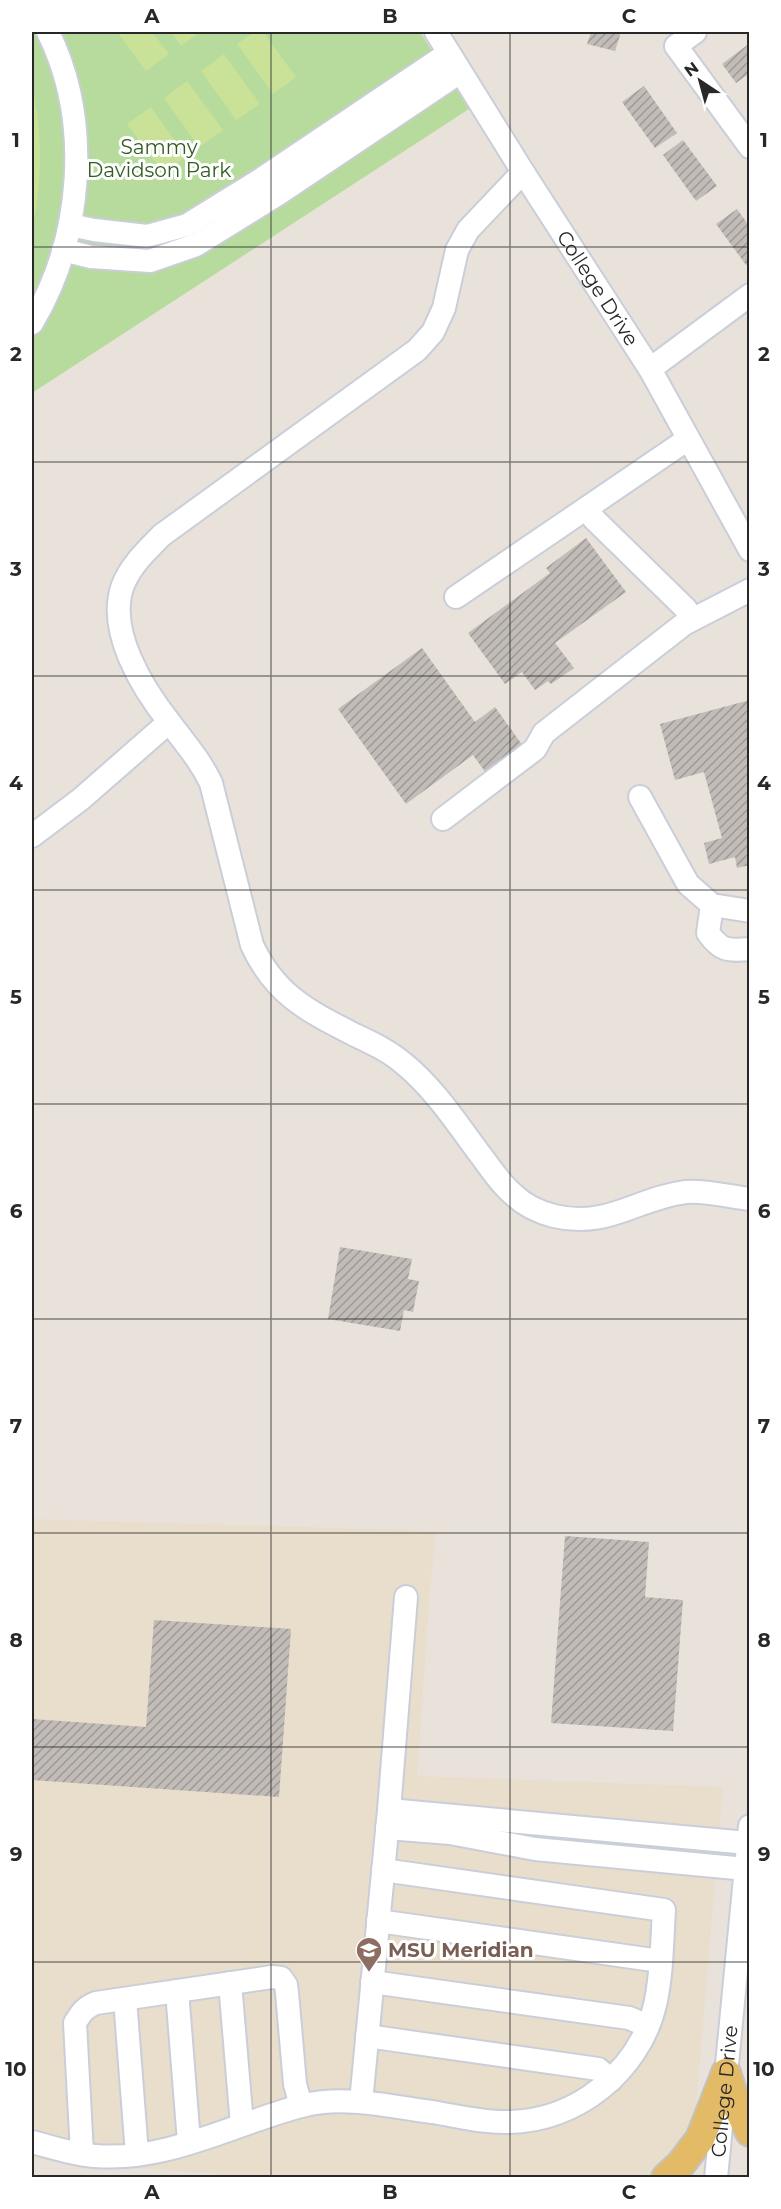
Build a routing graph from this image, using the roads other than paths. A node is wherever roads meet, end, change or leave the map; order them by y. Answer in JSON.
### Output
{"nodes":[{"id":1,"x":48,"y":32,"type":"edge"},
{"id":2,"x":436,"y":32,"type":"edge"},
{"id":3,"x":695,"y":32,"type":"edge"},
{"id":4,"x":454,"y":62,"type":"junction"},
{"id":5,"x":750,"y":147,"type":"edge"},
{"id":6,"x":523,"y":172,"type":"junction"},
{"id":7,"x":70,"y":225,"type":"junction"},
{"id":8,"x":63,"y":250,"type":"junction"},
{"id":9,"x":750,"y":295,"type":"edge"},
{"id":10,"x":32,"y":323,"type":"edge"},
{"id":11,"x":650,"y":369,"type":"junction"},
{"id":12,"x":688,"y":439,"type":"junction"},
{"id":13,"x":587,"y":508,"type":"junction"},
{"id":14,"x":750,"y":550,"type":"edge"},
{"id":15,"x":750,"y":590,"type":"edge"},
{"id":16,"x":456,"y":597,"type":"dead end"},
{"id":17,"x":693,"y":619,"type":"junction"},
{"id":18,"x":169,"y":722,"type":"junction"},
{"id":19,"x":640,"y":797,"type":"dead end"},
{"id":20,"x":443,"y":819,"type":"dead end"},
{"id":21,"x":32,"y":836,"type":"edge"},
{"id":22,"x":712,"y":905,"type":"junction"},
{"id":23,"x":750,"y":911,"type":"edge"},
{"id":24,"x":750,"y":949,"type":"edge"},
{"id":25,"x":750,"y":1199,"type":"edge"},
{"id":26,"x":406,"y":1597,"type":"dead end"},
{"id":27,"x":388,"y":1819,"type":"junction"},
{"id":28,"x":749,"y":1834,"type":"edge"},
{"id":29,"x":746,"y":1869,"type":"junction"},
{"id":30,"x":383,"y":1870,"type":"junction"},
{"id":31,"x":378,"y":1921,"type":"junction"},
{"id":32,"x":660,"y":1961,"type":"junction"},
{"id":33,"x":372,"y":1982,"type":"junction"},
{"id":34,"x":230,"y":1983,"type":"junction"},
{"id":35,"x":177,"y":1991,"type":"junction"},
{"id":36,"x":742,"y":1991,"type":"edge"},
{"id":37,"x":125,"y":1999,"type":"junction"},
{"id":38,"x":740,"y":2018,"type":"edge"},
{"id":39,"x":648,"y":2026,"type":"junction"},
{"id":40,"x":367,"y":2036,"type":"junction"},
{"id":41,"x":726,"y":2073,"type":"junction"},
{"id":42,"x":611,"y":2080,"type":"junction"},
{"id":43,"x":361,"y":2102,"type":"junction"},
{"id":44,"x":301,"y":2106,"type":"junction"},
{"id":45,"x":242,"y":2125,"type":"junction"},
{"id":46,"x":750,"y":2132,"type":"edge"},
{"id":47,"x":32,"y":2142,"type":"edge"},
{"id":48,"x":189,"y":2142,"type":"junction"},
{"id":49,"x":82,"y":2154,"type":"junction"},
{"id":50,"x":137,"y":2154,"type":"junction"},
{"id":51,"x":666,"y":2178,"type":"edge"},
{"id":52,"x":716,"y":2178,"type":"edge"}],
"edges":[{"from":1,"to":7,"type":"street"},
{"from":2,"to":4,"type":"street","name":"College Drive"},
{"from":3,"to":5,"type":"street"},
{"from":4,"to":6,"type":"street","name":"College Drive"},
{"from":4,"to":7,"type":"street"},
{"from":4,"to":8,"type":"street"},
{"from":6,"to":11,"type":"street","name":"College Drive"},
{"from":6,"to":18,"type":"street"},
{"from":7,"to":8,"type":"street"},
{"from":8,"to":10,"type":"street"},
{"from":9,"to":11,"type":"street"},
{"from":11,"to":12,"type":"street","name":"College Drive"},
{"from":12,"to":13,"type":"street"},
{"from":12,"to":14,"type":"street","name":"College Drive"},
{"from":13,"to":16,"type":"street"},
{"from":13,"to":17,"type":"street"},
{"from":15,"to":17,"type":"street"},
{"from":17,"to":20,"type":"street"},
{"from":18,"to":21,"type":"street"},
{"from":18,"to":25,"type":"street"},
{"from":19,"to":22,"type":"street"},
{"from":22,"to":23,"type":"street"},
{"from":22,"to":24,"type":"street"},
{"from":26,"to":27,"type":"street"},
{"from":27,"to":28,"type":"street"},
{"from":27,"to":29,"type":"street"},
{"from":27,"to":30,"type":"street"},
{"from":28,"to":29,"type":"street","name":"College Drive"},
{"from":29,"to":36,"type":"street","name":"College Drive"},
{"from":30,"to":31,"type":"street"},
{"from":30,"to":32,"type":"street"},
{"from":31,"to":32,"type":"street"},
{"from":31,"to":33,"type":"street"},
{"from":32,"to":39,"type":"street"},
{"from":33,"to":39,"type":"street"},
{"from":33,"to":40,"type":"street"},
{"from":34,"to":35,"type":"street"},
{"from":34,"to":44,"type":"street"},
{"from":34,"to":45,"type":"street"},
{"from":35,"to":37,"type":"street"},
{"from":35,"to":48,"type":"street"},
{"from":36,"to":38,"type":"street","name":"College Drive"},
{"from":37,"to":49,"type":"street"},
{"from":37,"to":50,"type":"street"},
{"from":38,"to":41,"type":"street","name":"College Drive"},
{"from":39,"to":42,"type":"street"},
{"from":40,"to":42,"type":"street"},
{"from":40,"to":43,"type":"street"},
{"from":41,"to":46,"type":"main road"},
{"from":41,"to":51,"type":"main road"},
{"from":41,"to":52,"type":"street","name":"College Drive"},
{"from":42,"to":43,"type":"street"},
{"from":43,"to":44,"type":"street"},
{"from":44,"to":45,"type":"street"},
{"from":45,"to":48,"type":"street"},
{"from":47,"to":49,"type":"street"},
{"from":48,"to":50,"type":"street"},
{"from":49,"to":50,"type":"street"}]}
